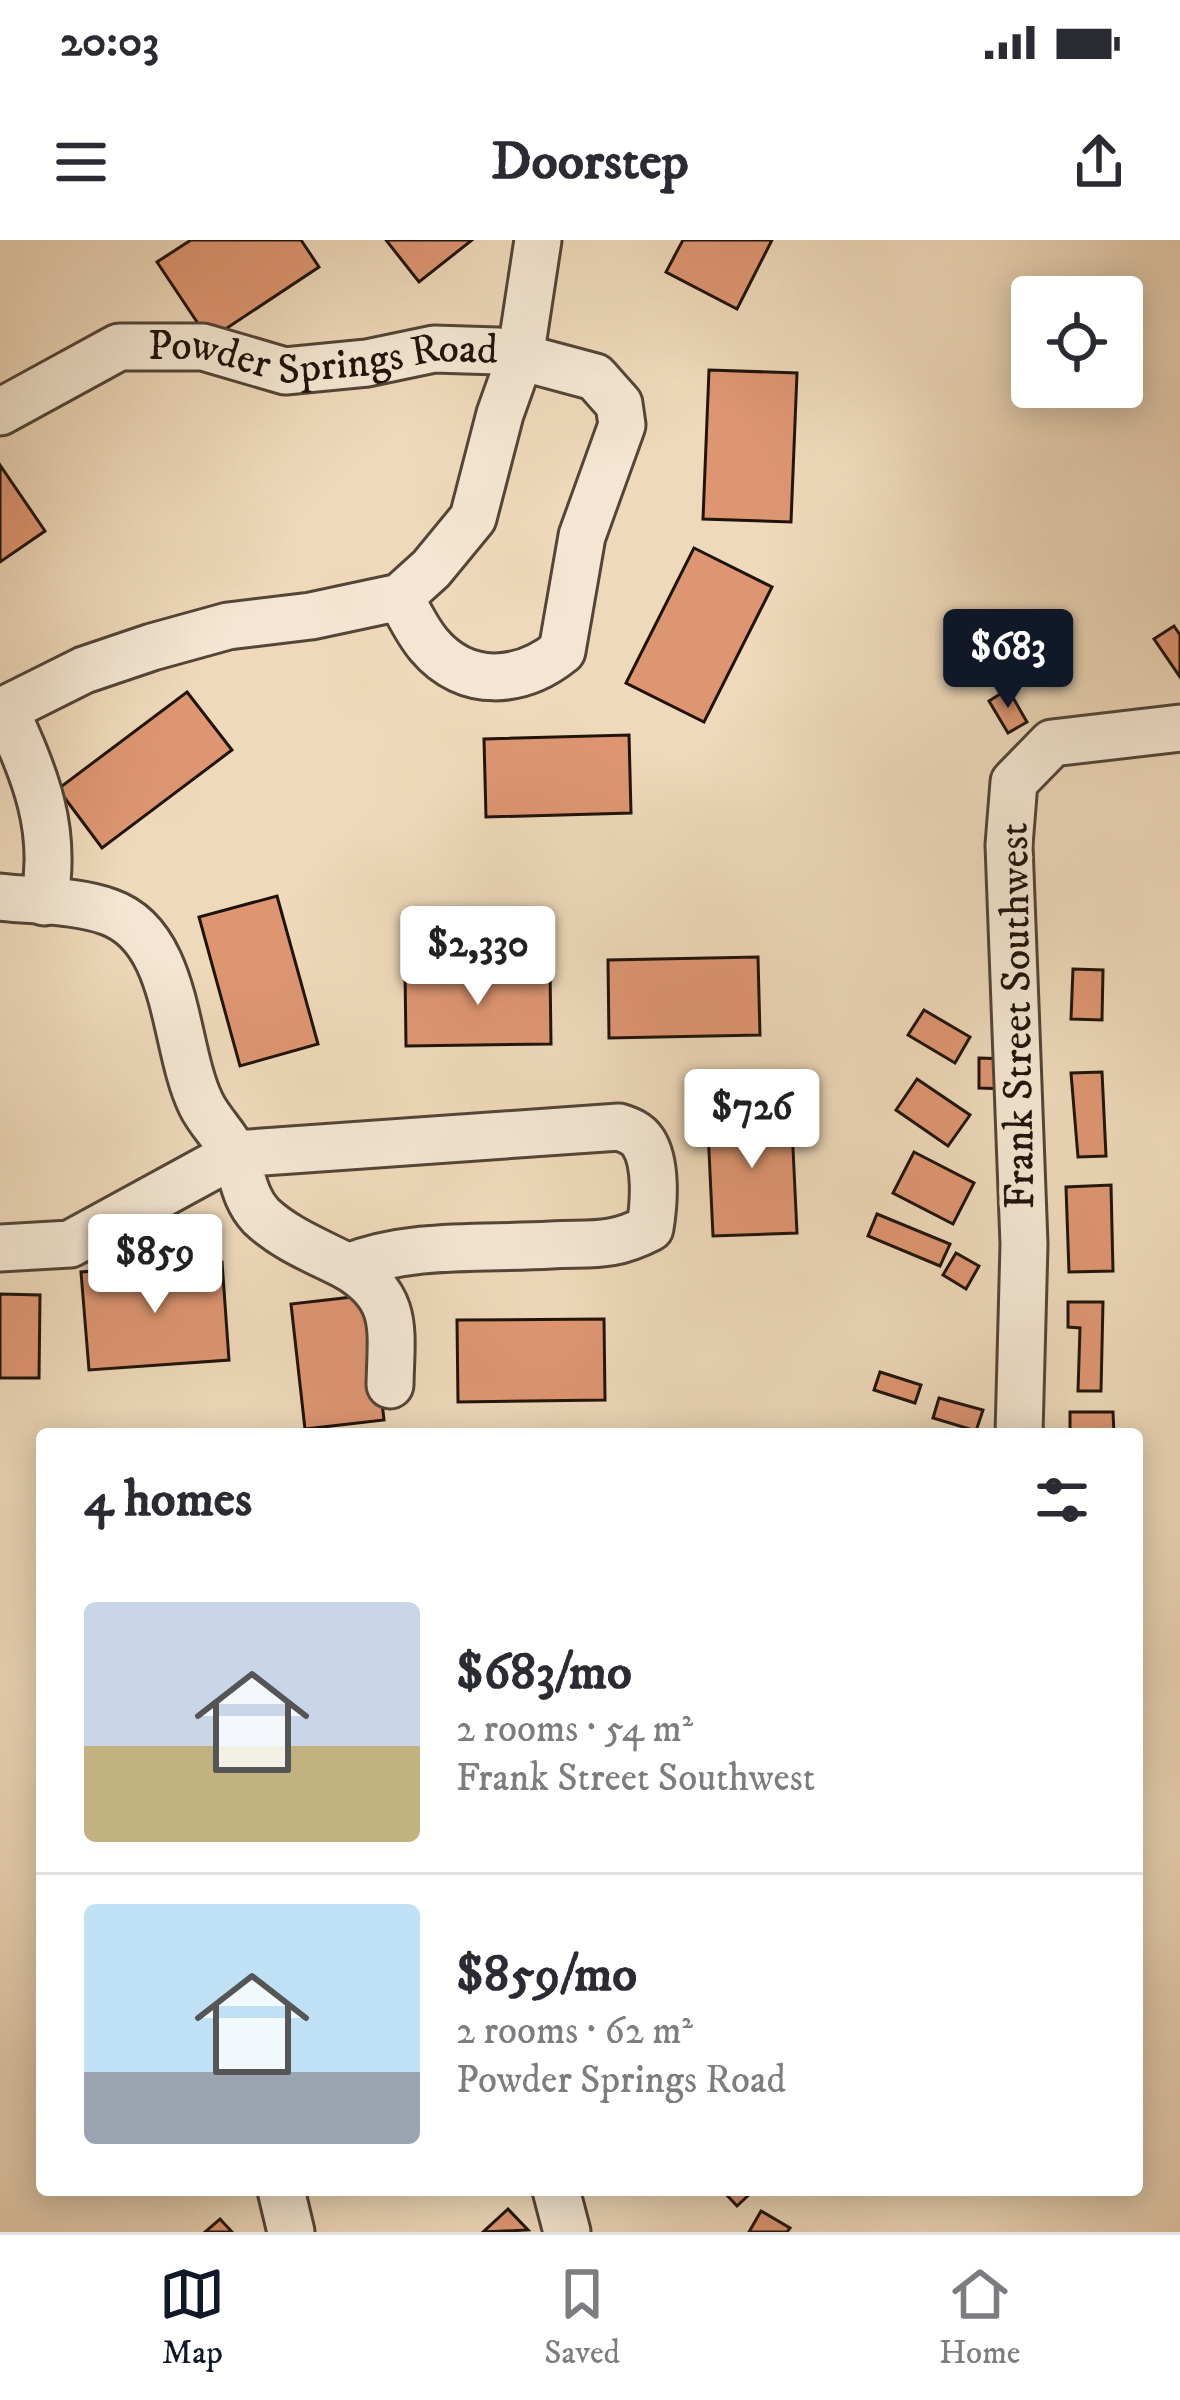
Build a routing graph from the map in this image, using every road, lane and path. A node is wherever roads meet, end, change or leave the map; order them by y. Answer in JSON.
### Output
{"nodes":[{"id":1,"x":538,"y":240,"type":"edge"},
{"id":2,"x":520,"y":358,"type":"junction"},
{"id":3,"x":0,"y":412,"type":"edge"},
{"id":4,"x":400,"y":597,"type":"junction"},
{"id":5,"x":3,"y":711,"type":"edge"},
{"id":6,"x":1180,"y":728,"type":"edge"},
{"id":7,"x":22,"y":899,"type":"edge"},
{"id":8,"x":235,"y":1154,"type":"junction"},
{"id":9,"x":0,"y":1248,"type":"edge"},
{"id":10,"x":348,"y":1267,"type":"junction"},
{"id":11,"x":390,"y":1384,"type":"dead end"},
{"id":12,"x":1019,"y":1428,"type":"edge"},
{"id":13,"x":282,"y":2196,"type":"edge"},
{"id":14,"x":558,"y":2196,"type":"edge"},
{"id":15,"x":290,"y":2232,"type":"edge"},
{"id":16,"x":567,"y":2232,"type":"edge"}],
"edges":[{"from":1,"to":2,"type":"street"},
{"from":2,"to":3,"type":"street","name":"Powder Springs Road"},
{"from":2,"to":4,"type":"street"},
{"from":2,"to":4,"type":"street","name":"Powder Springs Road"},
{"from":4,"to":5,"type":"street"},
{"from":5,"to":7,"type":"street"},
{"from":6,"to":12,"type":"street","name":"Frank Street Southwest"},
{"from":7,"to":8,"type":"street"},
{"from":8,"to":9,"type":"street"},
{"from":8,"to":10,"type":"street"},
{"from":8,"to":10,"type":"street"},
{"from":10,"to":11,"type":"street"},
{"from":13,"to":15,"type":"street"},
{"from":14,"to":16,"type":"street"}]}
